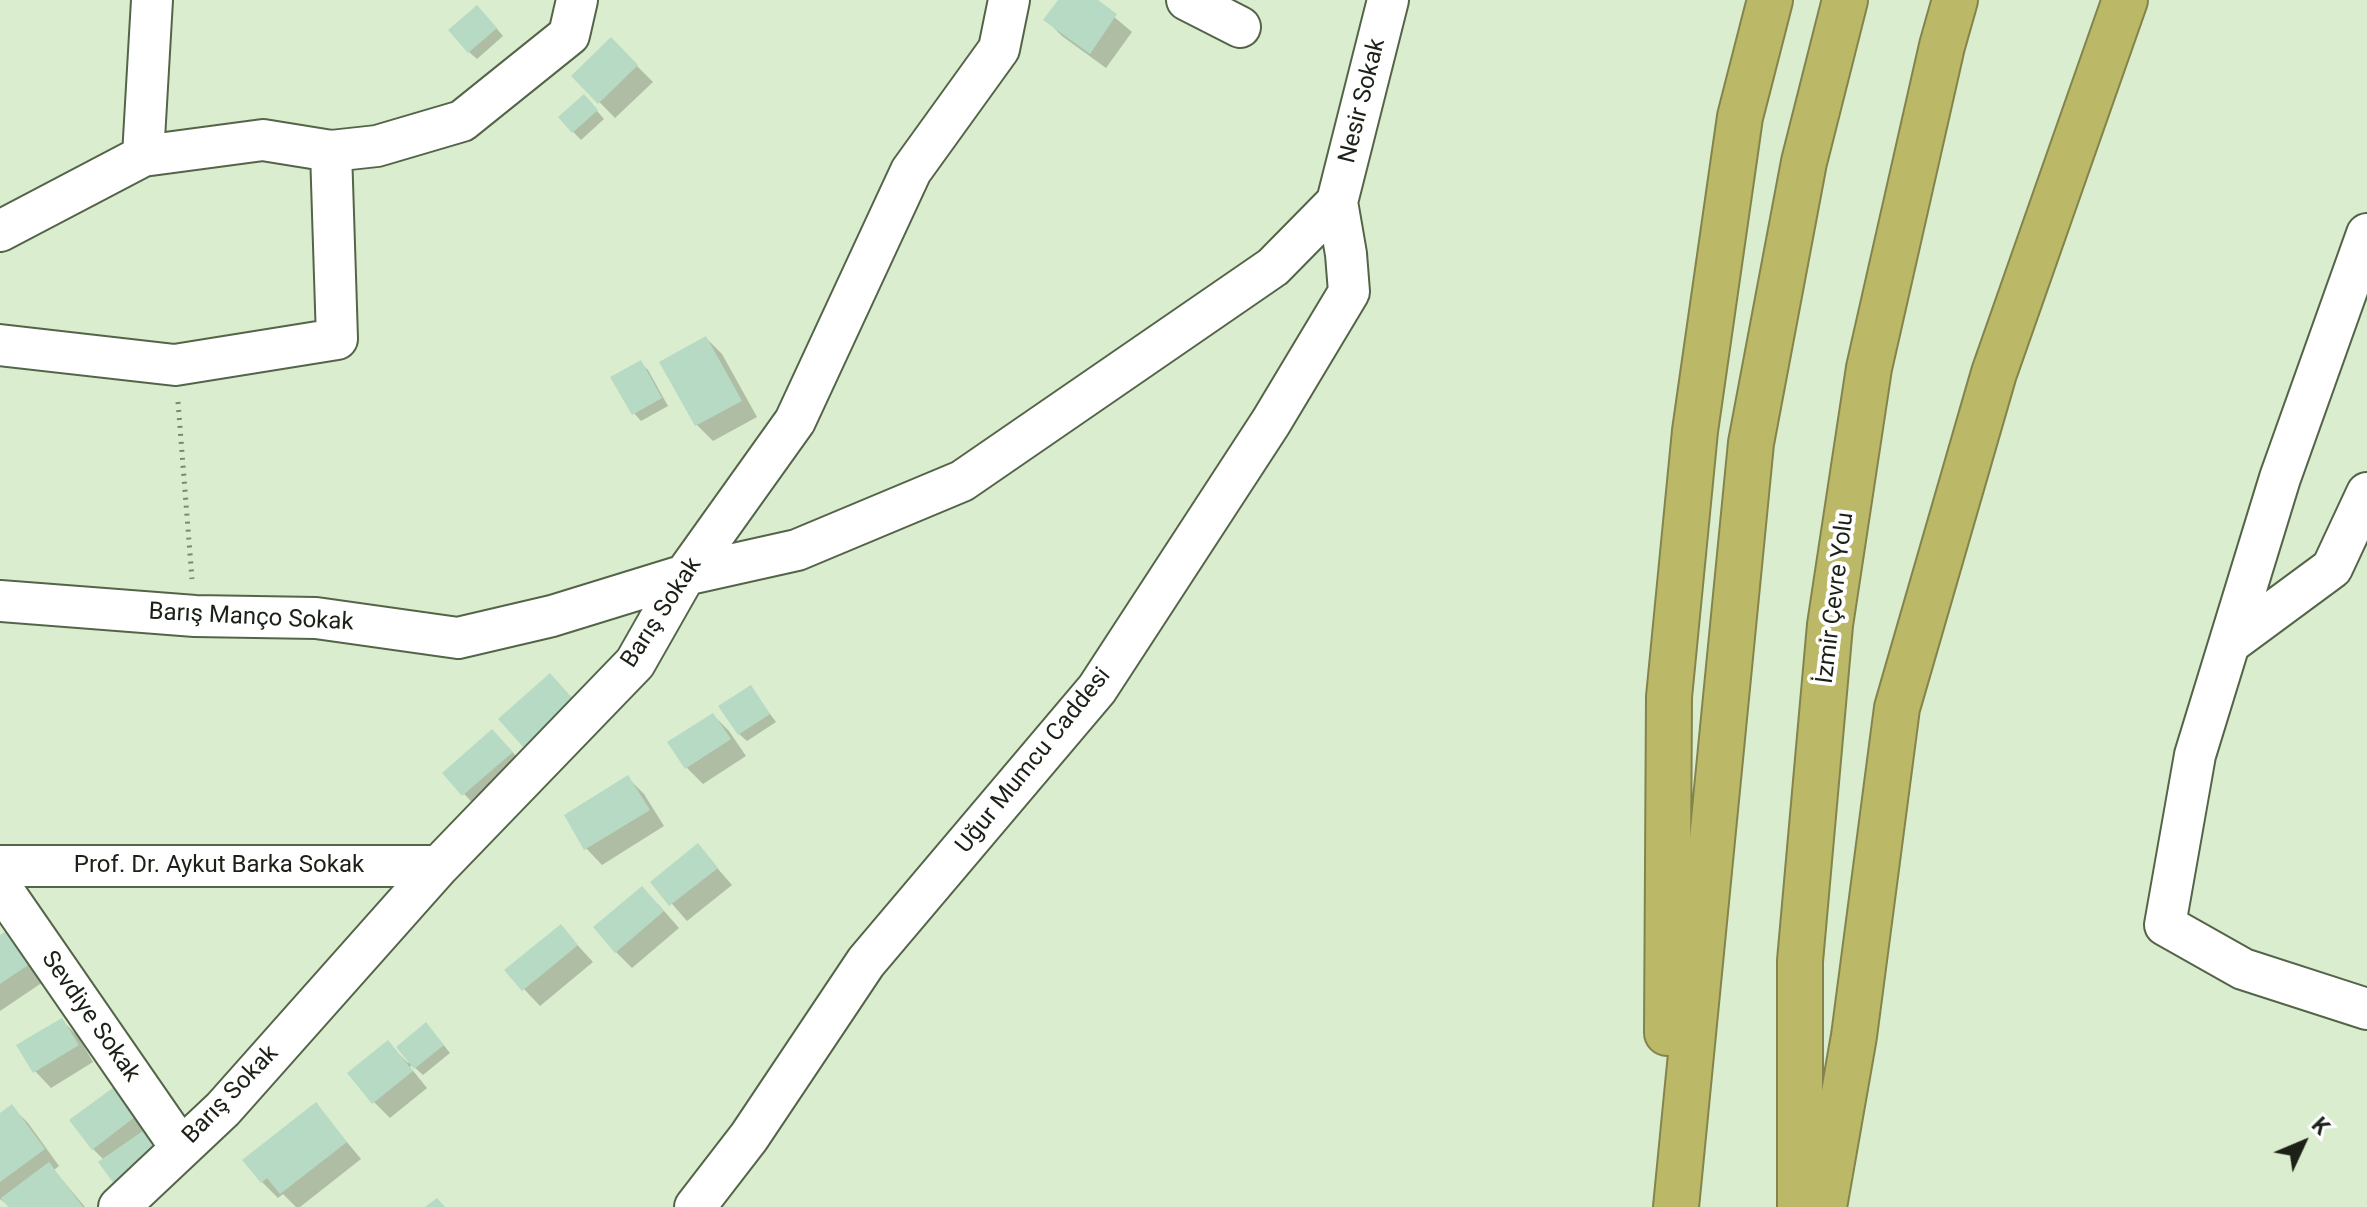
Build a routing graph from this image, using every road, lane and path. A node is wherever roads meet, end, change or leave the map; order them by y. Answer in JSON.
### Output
{"nodes":[{"id":1,"x":152,"y":0,"type":"edge"},
{"id":2,"x":577,"y":0,"type":"edge"},
{"id":3,"x":1009,"y":0,"type":"edge"},
{"id":4,"x":1187,"y":0,"type":"edge"},
{"id":5,"x":1388,"y":0,"type":"edge"},
{"id":6,"x":1770,"y":0,"type":"edge"},
{"id":7,"x":1845,"y":0,"type":"edge"},
{"id":8,"x":1955,"y":0,"type":"edge"},
{"id":9,"x":2125,"y":0,"type":"edge"},
{"id":10,"x":1233,"y":14,"type":"edge"},
{"id":11,"x":331,"y":151,"type":"junction"},
{"id":12,"x":143,"y":156,"type":"junction"},
{"id":13,"x":1337,"y":202,"type":"junction"},
{"id":14,"x":0,"y":231,"type":"edge"},
{"id":15,"x":2365,"y":240,"type":"edge"},
{"id":16,"x":0,"y":345,"type":"edge"},
{"id":17,"x":175,"y":365,"type":"junction"},
{"id":18,"x":2367,"y":493,"type":"edge"},
{"id":19,"x":685,"y":575,"type":"junction"},
{"id":20,"x":0,"y":601,"type":"edge"},
{"id":21,"x":195,"y":616,"type":"junction"},
{"id":22,"x":2229,"y":644,"type":"junction"},
{"id":23,"x":0,"y":866,"type":"edge"},
{"id":24,"x":439,"y":866,"type":"junction"},
{"id":25,"x":0,"y":886,"type":"edge"},
{"id":26,"x":2367,"y":1009,"type":"edge"},
{"id":27,"x":181,"y":1148,"type":"junction"},
{"id":28,"x":119,"y":1207,"type":"edge"},
{"id":29,"x":695,"y":1207,"type":"edge"},
{"id":30,"x":1666,"y":1207,"type":"edge"},
{"id":31,"x":1676,"y":1207,"type":"edge"},
{"id":32,"x":1800,"y":1207,"type":"edge"},
{"id":33,"x":1824,"y":1207,"type":"edge"}],
"edges":[{"from":1,"to":12,"type":"street"},
{"from":2,"to":11,"type":"street"},
{"from":3,"to":19,"type":"street","name":"Barış Sokak"},
{"from":4,"to":10,"type":"street"},
{"from":5,"to":13,"type":"street","name":"Nesir Sokak"},
{"from":6,"to":30,"type":"highway"},
{"from":7,"to":31,"type":"highway"},
{"from":8,"to":32,"type":"highway","name":"İzmir Çevre Yolu"},
{"from":9,"to":33,"type":"highway"},
{"from":11,"to":12,"type":"street"},
{"from":11,"to":17,"type":"street"},
{"from":12,"to":14,"type":"street"},
{"from":13,"to":19,"type":"street","name":"Barış Manço Sokak"},
{"from":13,"to":29,"type":"street","name":"Uğur Mumcu Caddesi"},
{"from":15,"to":22,"type":"street"},
{"from":16,"to":17,"type":"street"},
{"from":17,"to":21,"type":"path"},
{"from":18,"to":22,"type":"street"},
{"from":19,"to":21,"type":"street","name":"Barış Manço Sokak"},
{"from":19,"to":24,"type":"street","name":"Barış Sokak"},
{"from":20,"to":21,"type":"street","name":"Barış Manço Sokak"},
{"from":22,"to":26,"type":"street"},
{"from":23,"to":24,"type":"street","name":"Prof. Dr. Aykut Barka Sokak"},
{"from":24,"to":27,"type":"street","name":"Barış Sokak"},
{"from":25,"to":27,"type":"street","name":"Sevdiye Sokak"},
{"from":27,"to":28,"type":"street","name":"Barış Sokak"}]}
